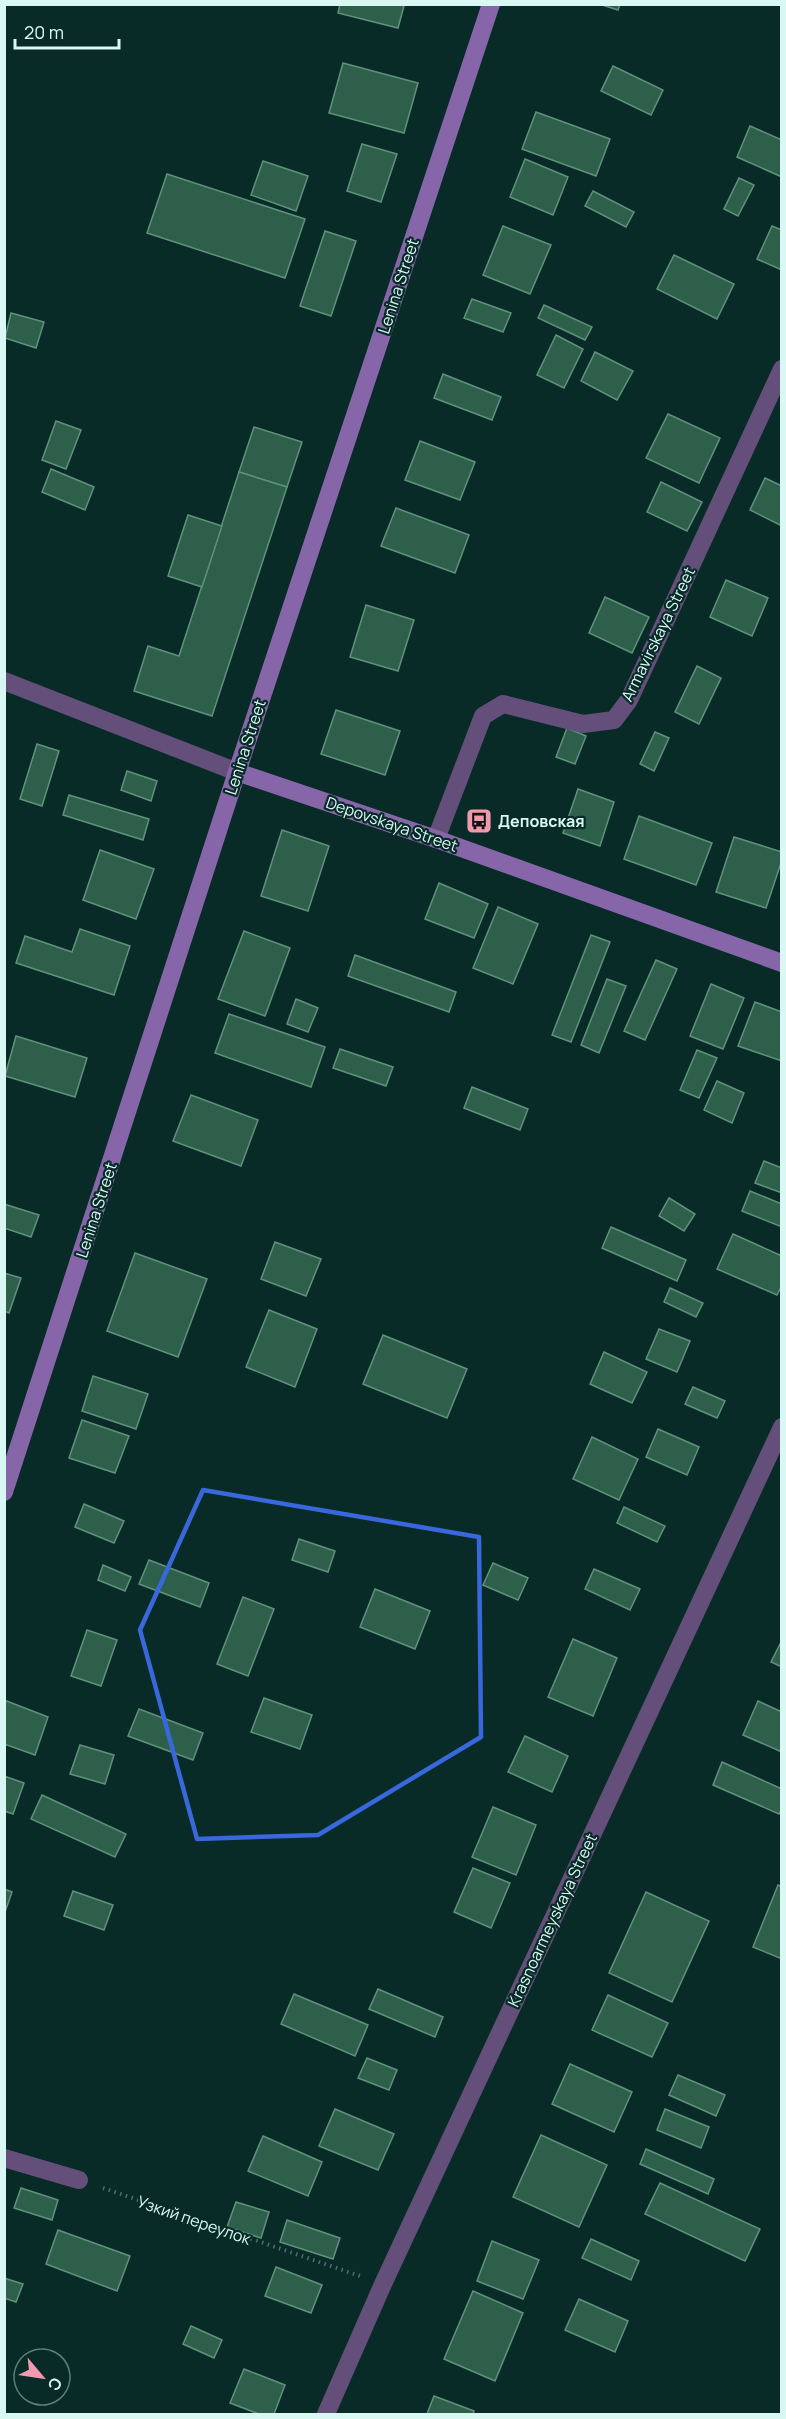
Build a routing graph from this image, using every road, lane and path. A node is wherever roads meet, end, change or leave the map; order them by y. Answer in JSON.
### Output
{"nodes":[{"id":1,"x":491,"y":4,"type":"edge"},
{"id":2,"x":782,"y":369,"type":"edge"},
{"id":3,"x":4,"y":681,"type":"edge"},
{"id":4,"x":237,"y":772,"type":"junction"},
{"id":5,"x":436,"y":839,"type":"junction"},
{"id":6,"x":782,"y":963,"type":"edge"},
{"id":7,"x":782,"y":1427,"type":"edge"},
{"id":8,"x":4,"y":1492,"type":"edge"},
{"id":9,"x":4,"y":2158,"type":"edge"},
{"id":10,"x":79,"y":2180,"type":"joint"},
{"id":11,"x":383,"y":2284,"type":"junction"},
{"id":12,"x":326,"y":2415,"type":"edge"}],
"edges":[{"from":1,"to":4,"type":"main road","name":"Lenina Street"},
{"from":2,"to":5,"type":"street","name":"Armavirskaya Street"},
{"from":3,"to":4,"type":"street","name":"Depovskaya Street"},
{"from":4,"to":5,"type":"main road","name":"Depovskaya Street"},
{"from":4,"to":8,"type":"main road","name":"Lenina Street"},
{"from":5,"to":6,"type":"main road","name":"Depovskaya Street"},
{"from":7,"to":11,"type":"street","name":"Krasnoarmeyskaya Street"},
{"from":9,"to":10,"type":"street"},
{"from":10,"to":11,"type":"path","name":"Узкий переулок"},
{"from":11,"to":12,"type":"street","name":"Krasnoarmeyskaya Street"}]}
